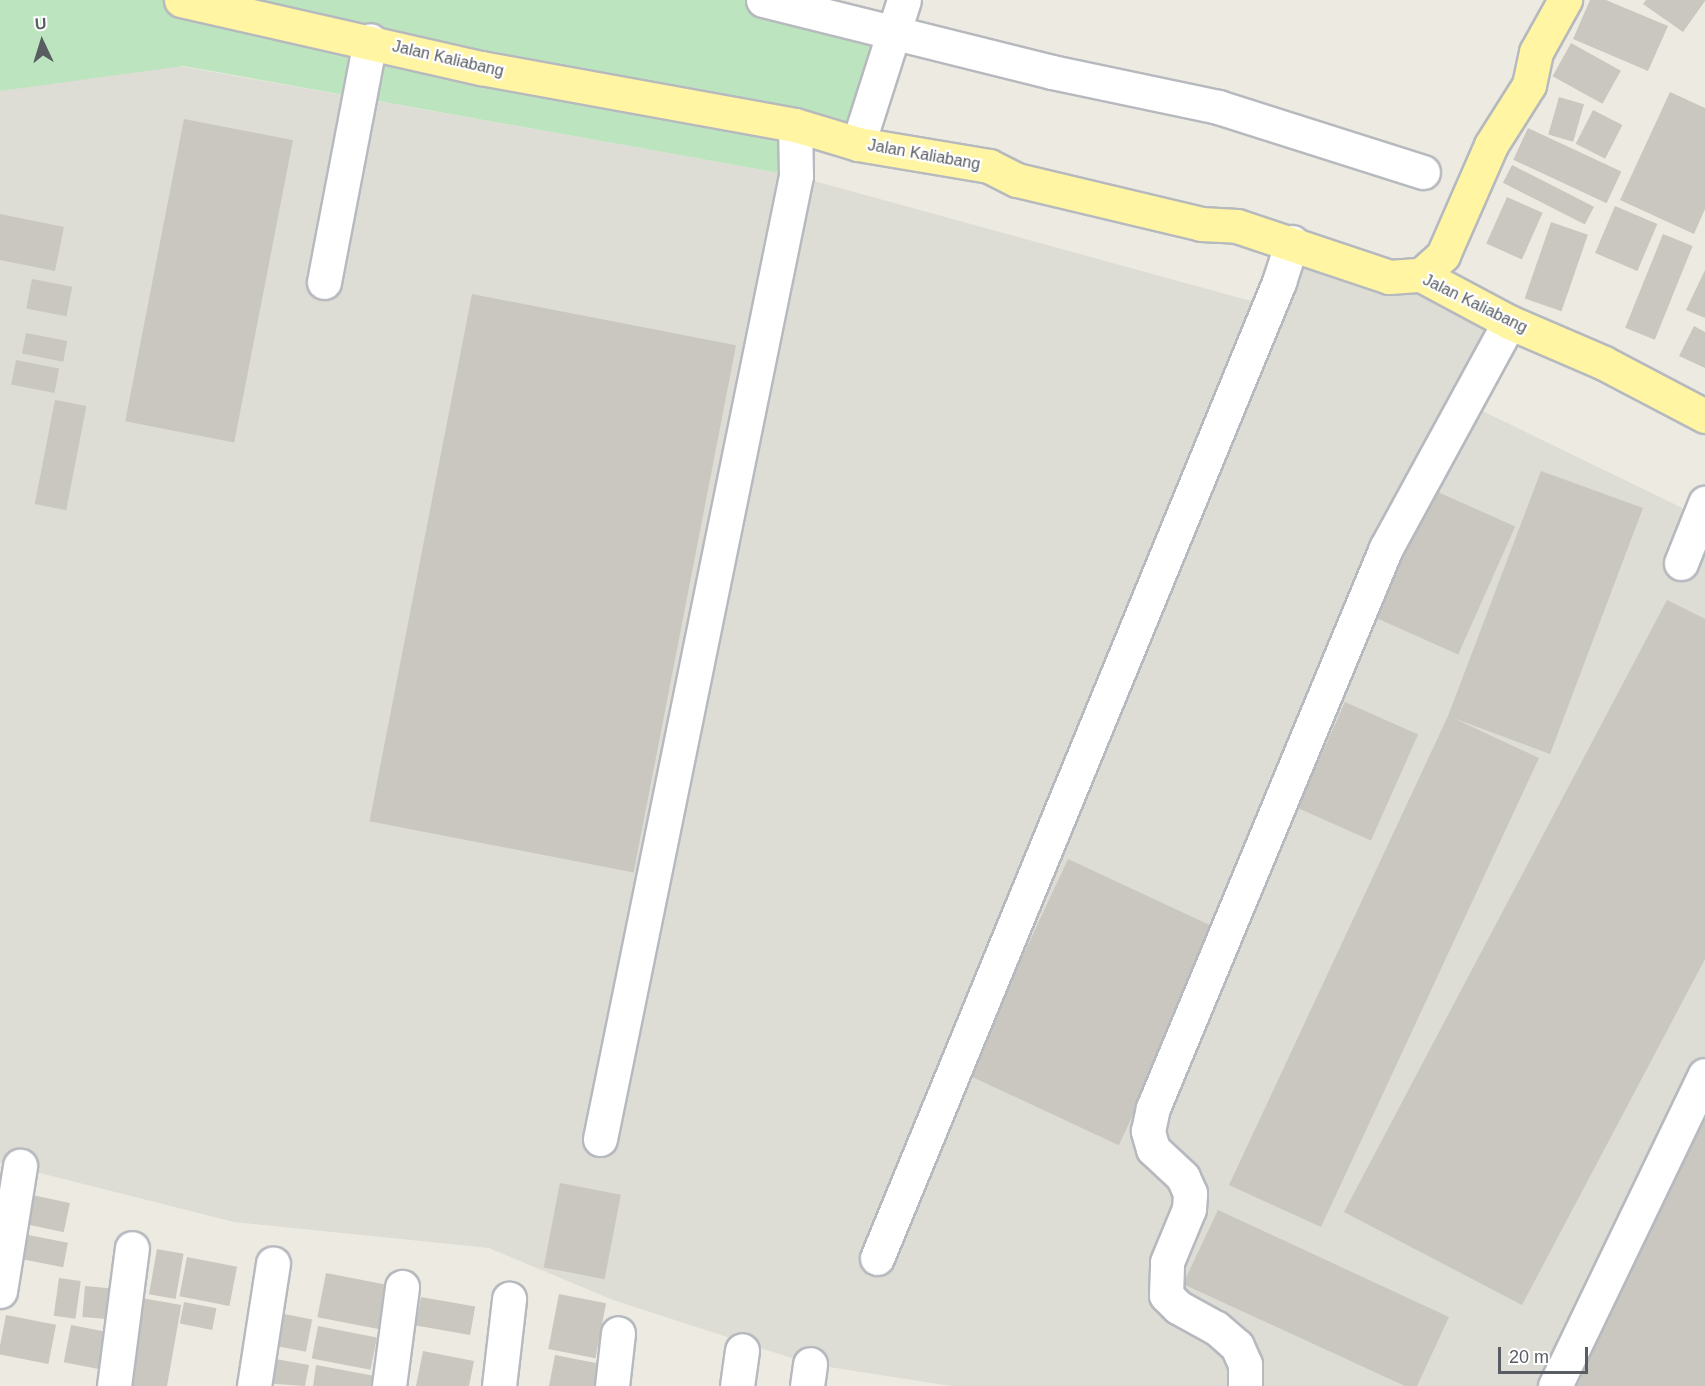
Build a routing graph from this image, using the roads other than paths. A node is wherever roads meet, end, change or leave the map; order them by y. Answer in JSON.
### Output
{"nodes":[{"id":1,"x":181,"y":0,"type":"edge"},
{"id":2,"x":763,"y":0,"type":"edge"},
{"id":3,"x":904,"y":0,"type":"edge"},
{"id":4,"x":1565,"y":0,"type":"edge"},
{"id":5,"x":894,"y":33,"type":"junction"},
{"id":6,"x":370,"y":40,"type":"junction"},
{"id":7,"x":795,"y":125,"type":"junction"},
{"id":8,"x":858,"y":144,"type":"junction"},
{"id":9,"x":1423,"y":172,"type":"dead end"},
{"id":10,"x":1292,"y":242,"type":"junction"},
{"id":11,"x":1421,"y":275,"type":"junction"},
{"id":12,"x":324,"y":282,"type":"dead end"},
{"id":13,"x":1509,"y":322,"type":"junction"},
{"id":14,"x":1705,"y":416,"type":"edge"},
{"id":15,"x":1705,"y":503,"type":"edge"},
{"id":16,"x":1681,"y":563,"type":"dead end"},
{"id":17,"x":1705,"y":1075,"type":"edge"},
{"id":18,"x":600,"y":1139,"type":"dead end"},
{"id":19,"x":20,"y":1166,"type":"dead end"},
{"id":20,"x":132,"y":1248,"type":"dead end"},
{"id":21,"x":877,"y":1258,"type":"dead end"},
{"id":22,"x":273,"y":1263,"type":"dead end"},
{"id":23,"x":402,"y":1287,"type":"dead end"},
{"id":24,"x":0,"y":1291,"type":"edge"},
{"id":25,"x":509,"y":1299,"type":"dead end"},
{"id":26,"x":618,"y":1333,"type":"dead end"},
{"id":27,"x":742,"y":1350,"type":"dead end"},
{"id":28,"x":114,"y":1386,"type":"edge"},
{"id":29,"x":254,"y":1386,"type":"edge"},
{"id":30,"x":389,"y":1386,"type":"edge"},
{"id":31,"x":499,"y":1386,"type":"edge"},
{"id":32,"x":612,"y":1386,"type":"edge"},
{"id":33,"x":737,"y":1386,"type":"edge"},
{"id":34,"x":1245,"y":1386,"type":"edge"},
{"id":35,"x":1555,"y":1386,"type":"edge"}],
"edges":[{"from":1,"to":6,"type":"main road","name":"Jalan Kaliabang"},
{"from":2,"to":5,"type":"street"},
{"from":3,"to":5,"type":"street"},
{"from":4,"to":11,"type":"main road"},
{"from":5,"to":8,"type":"street"},
{"from":5,"to":9,"type":"street"},
{"from":6,"to":7,"type":"main road","name":"Jalan Kaliabang"},
{"from":6,"to":12,"type":"street"},
{"from":7,"to":8,"type":"main road","name":"Jalan Kaliabang"},
{"from":7,"to":18,"type":"street"},
{"from":8,"to":10,"type":"main road","name":"Jalan Kaliabang"},
{"from":10,"to":11,"type":"main road","name":"Jalan Kaliabang"},
{"from":10,"to":21,"type":"street"},
{"from":11,"to":13,"type":"main road","name":"Jalan Kaliabang"},
{"from":13,"to":14,"type":"main road","name":"Jalan Kaliabang"},
{"from":13,"to":34,"type":"street"},
{"from":15,"to":16,"type":"street"},
{"from":17,"to":35,"type":"street"},
{"from":19,"to":24,"type":"street"},
{"from":20,"to":28,"type":"street"},
{"from":22,"to":29,"type":"street"},
{"from":23,"to":30,"type":"street"},
{"from":25,"to":31,"type":"street"},
{"from":26,"to":32,"type":"street"},
{"from":27,"to":33,"type":"street"}]}
